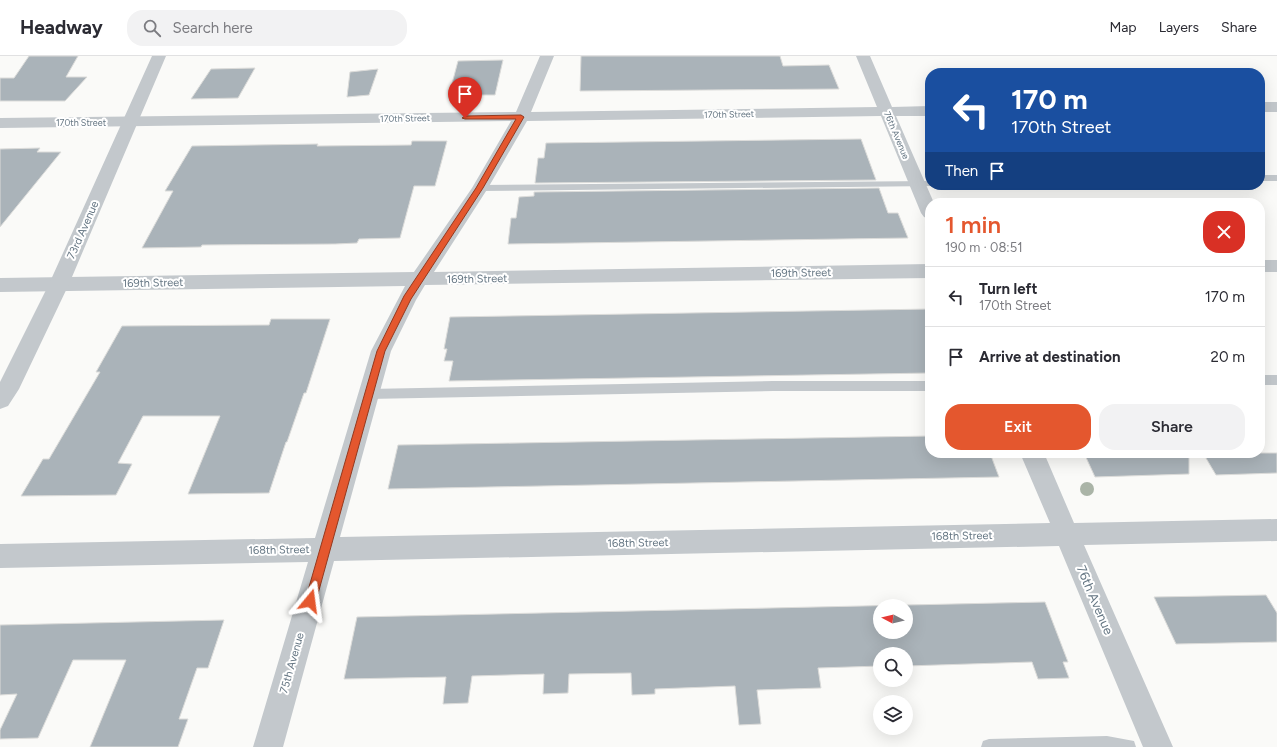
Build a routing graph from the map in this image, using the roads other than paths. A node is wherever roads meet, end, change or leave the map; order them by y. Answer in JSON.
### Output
{"nodes":[{"id":1,"x":159,"y":56,"type":"edge"},
{"id":2,"x":547,"y":56,"type":"edge"},
{"id":3,"x":863,"y":56,"type":"edge"},
{"id":4,"x":1265,"y":107,"type":"edge"},
{"id":5,"x":1277,"y":107,"type":"edge"},
{"id":6,"x":925,"y":111,"type":"edge"},
{"id":7,"x":887,"y":112,"type":"junction"},
{"id":8,"x":521,"y":117,"type":"junction"},
{"id":9,"x":130,"y":122,"type":"junction"},
{"id":10,"x":0,"y":123,"type":"edge"},
{"id":11,"x":1265,"y":178,"type":"edge"},
{"id":12,"x":1277,"y":178,"type":"edge"},
{"id":13,"x":924,"y":184,"type":"edge"},
{"id":14,"x":480,"y":188,"type":"junction"},
{"id":15,"x":1265,"y":266,"type":"edge"},
{"id":16,"x":1277,"y":266,"type":"edge"},
{"id":17,"x":925,"y":271,"type":"edge"},
{"id":18,"x":421,"y":279,"type":"junction"},
{"id":19,"x":59,"y":284,"type":"junction"},
{"id":20,"x":0,"y":285,"type":"edge"},
{"id":21,"x":1265,"y":380,"type":"edge"},
{"id":22,"x":1277,"y":380,"type":"edge"},
{"id":23,"x":925,"y":386,"type":"edge"},
{"id":24,"x":368,"y":394,"type":"junction"},
{"id":25,"x":0,"y":400,"type":"edge"},
{"id":26,"x":1034,"y":458,"type":"edge"},
{"id":27,"x":1277,"y":530,"type":"edge"},
{"id":28,"x":1067,"y":534,"type":"junction"},
{"id":29,"x":326,"y":549,"type":"junction"},
{"id":30,"x":0,"y":556,"type":"edge"},
{"id":31,"x":268,"y":747,"type":"edge"},
{"id":32,"x":989,"y":747,"type":"edge"},
{"id":33,"x":1128,"y":747,"type":"edge"},
{"id":34,"x":1158,"y":747,"type":"edge"}],
"edges":[{"from":1,"to":9,"type":"street","name":"73rd Avenue"},
{"from":2,"to":8,"type":"street","name":"75th Avenue"},
{"from":3,"to":7,"type":"street","name":"76th Avenue"},
{"from":4,"to":5,"type":"street"},
{"from":6,"to":7,"type":"street","name":"170th Street"},
{"from":7,"to":8,"type":"street","name":"170th Street"},
{"from":7,"to":13,"type":"street","name":"76th Avenue"},
{"from":8,"to":9,"type":"street","name":"170th Street"},
{"from":8,"to":14,"type":"street","name":"75th Avenue"},
{"from":9,"to":10,"type":"street","name":"170th Street"},
{"from":9,"to":19,"type":"street","name":"73rd Avenue"},
{"from":11,"to":12,"type":"lane"},
{"from":13,"to":14,"type":"lane"},
{"from":14,"to":18,"type":"street","name":"75th Avenue"},
{"from":15,"to":16,"type":"street"},
{"from":17,"to":18,"type":"street","name":"169th Street"},
{"from":18,"to":19,"type":"street","name":"169th Street"},
{"from":18,"to":24,"type":"street","name":"75th Avenue"},
{"from":19,"to":20,"type":"street","name":"169th Street"},
{"from":19,"to":25,"type":"street","name":"73rd Avenue"},
{"from":21,"to":22,"type":"lane"},
{"from":23,"to":24,"type":"lane"},
{"from":24,"to":29,"type":"street","name":"75th Avenue"},
{"from":26,"to":28,"type":"street","name":"76th Avenue"},
{"from":27,"to":28,"type":"street","name":"168th Street"},
{"from":28,"to":29,"type":"street","name":"168th Street"},
{"from":28,"to":34,"type":"street","name":"76th Avenue"},
{"from":29,"to":30,"type":"street","name":"168th Street"},
{"from":29,"to":31,"type":"street","name":"75th Avenue"},
{"from":32,"to":33,"type":"lane"}]}
